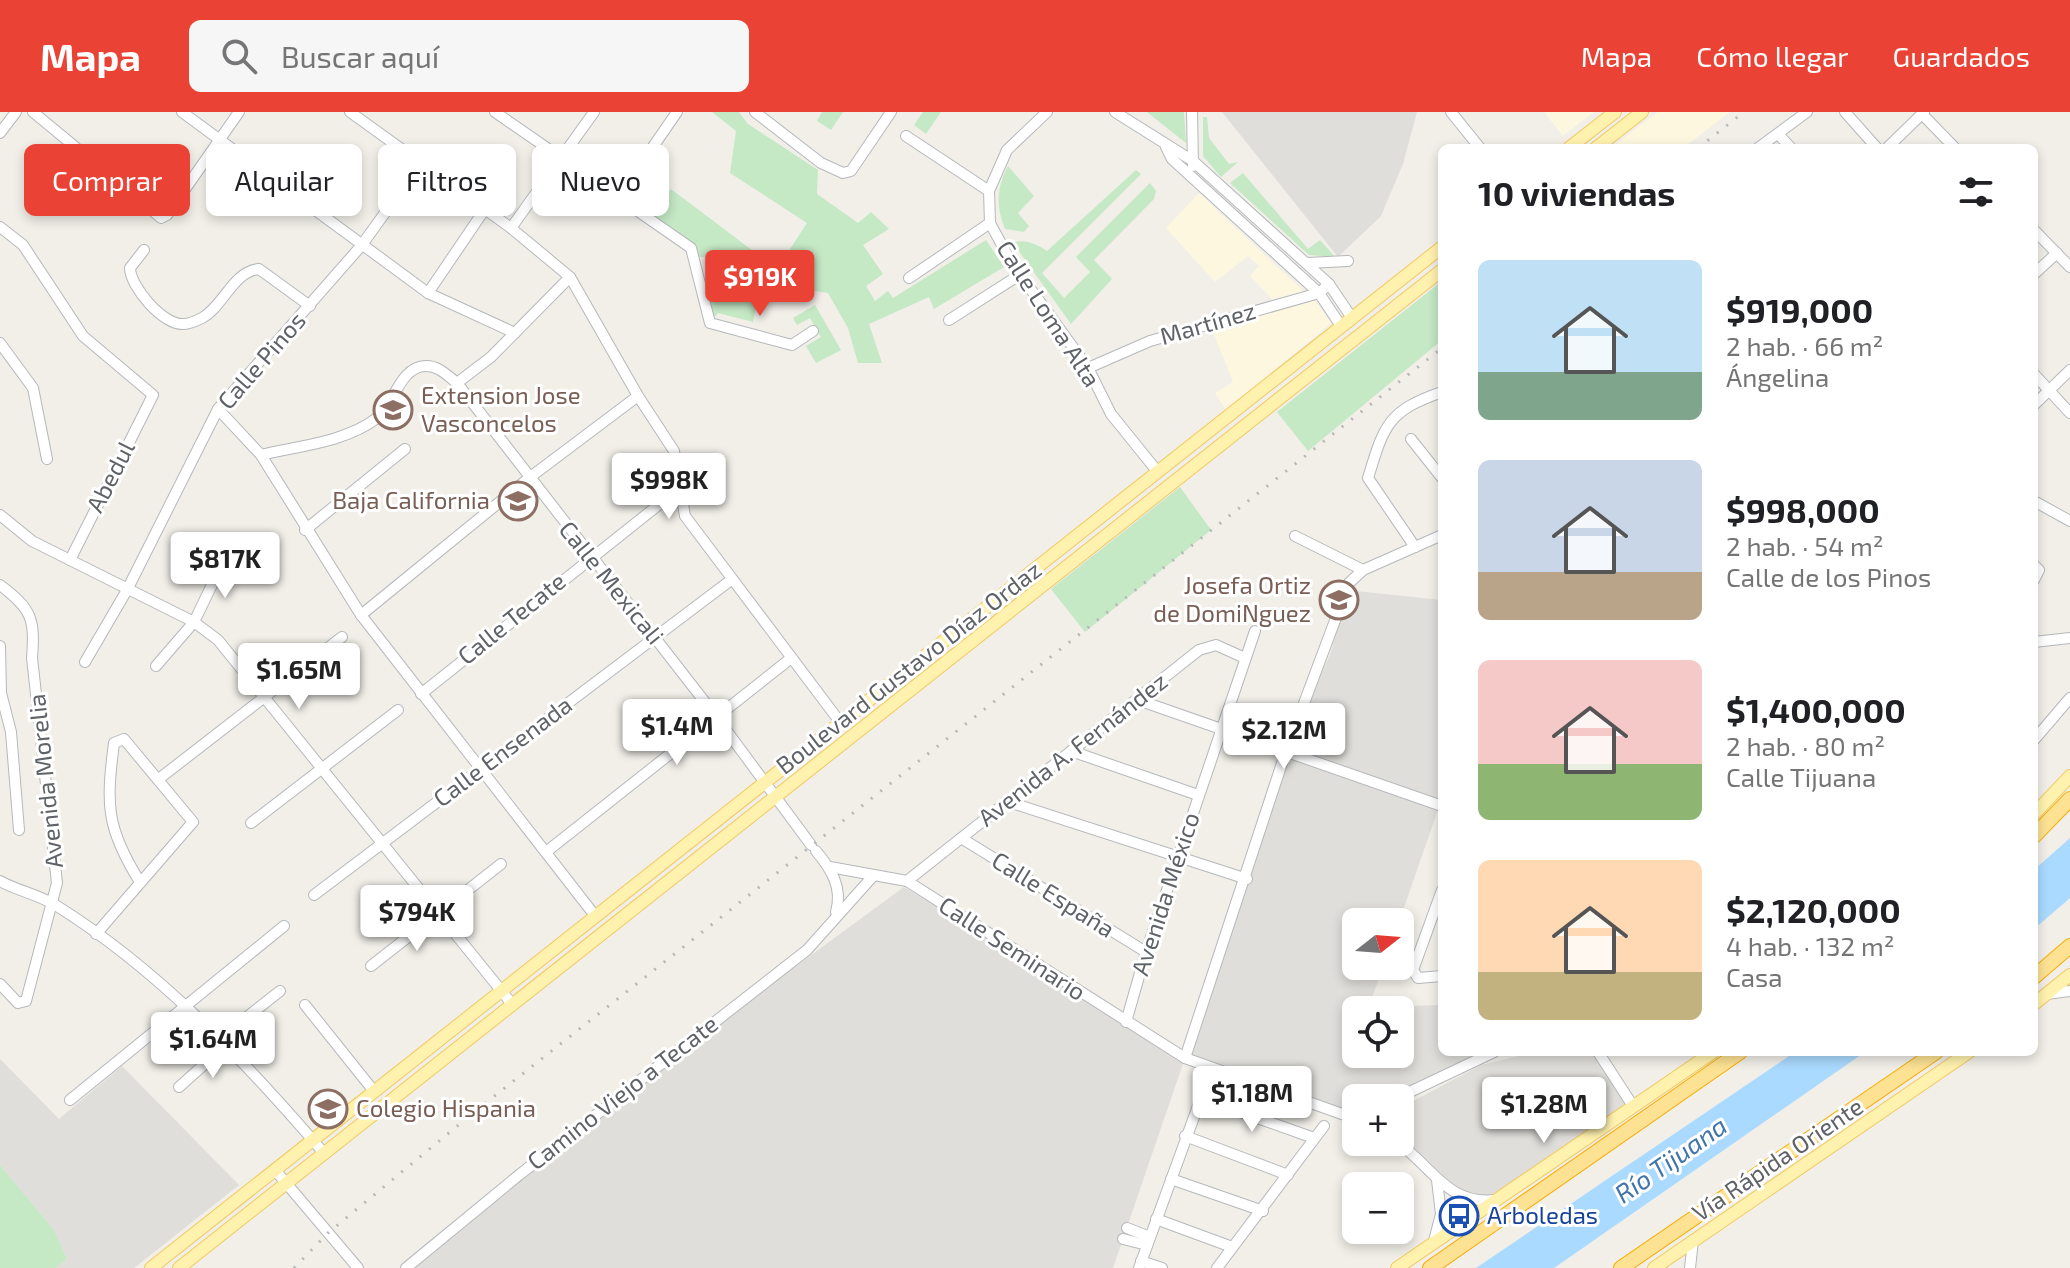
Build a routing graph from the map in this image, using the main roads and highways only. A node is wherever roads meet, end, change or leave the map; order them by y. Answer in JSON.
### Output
{"nodes":[{"id":1,"x":1615,"y":112,"type":"edge"},
{"id":2,"x":1642,"y":112,"type":"edge"},
{"id":3,"x":1574,"y":144,"type":"edge"},
{"id":4,"x":1601,"y":144,"type":"edge"},
{"id":5,"x":1438,"y":250,"type":"edge"},
{"id":6,"x":1438,"y":273,"type":"edge"},
{"id":7,"x":1047,"y":560,"type":"junction"},
{"id":8,"x":1057,"y":574,"type":"junction"},
{"id":9,"x":2070,"y":776,"type":"edge"},
{"id":10,"x":2070,"y":799,"type":"edge"},
{"id":11,"x":2038,"y":810,"type":"edge"},
{"id":12,"x":2038,"y":832,"type":"edge"},
{"id":13,"x":2070,"y":946,"type":"edge"},
{"id":14,"x":2038,"y":974,"type":"edge"},
{"id":15,"x":2070,"y":975,"type":"edge"},
{"id":16,"x":2038,"y":1001,"type":"edge"},
{"id":17,"x":1707,"y":1056,"type":"edge"},
{"id":18,"x":1734,"y":1056,"type":"edge"},
{"id":19,"x":1930,"y":1056,"type":"edge"},
{"id":20,"x":1939,"y":1056,"type":"edge"},
{"id":21,"x":1963,"y":1056,"type":"edge"},
{"id":22,"x":1909,"y":1071,"type":"junction"},
{"id":23,"x":151,"y":1268,"type":"edge"},
{"id":24,"x":179,"y":1268,"type":"edge"},
{"id":25,"x":1397,"y":1268,"type":"edge"},
{"id":26,"x":1430,"y":1268,"type":"edge"},
{"id":27,"x":1621,"y":1268,"type":"edge"},
{"id":28,"x":1654,"y":1268,"type":"edge"}],
"edges":[{"from":1,"to":3,"type":"main road"},
{"from":2,"to":4,"type":"main road"},
{"from":5,"to":7,"type":"main road","name":"Boulevard Gustavo Díaz Ordaz"},
{"from":6,"to":8,"type":"main road","name":"Boulevard Gustavo Díaz Ordaz"},
{"from":7,"to":8,"type":"main road"},
{"from":7,"to":23,"type":"main road","name":"Boulevard Gustavo Díaz Ordaz"},
{"from":8,"to":24,"type":"main road","name":"Boulevard Gustavo Díaz Ordaz"},
{"from":9,"to":11,"type":"main road"},
{"from":10,"to":12,"type":"highway"},
{"from":13,"to":14,"type":"highway"},
{"from":15,"to":16,"type":"main road"},
{"from":17,"to":25,"type":"main road"},
{"from":18,"to":26,"type":"highway"},
{"from":19,"to":22,"type":"highway","name":"Vía Rápida Oriente"},
{"from":20,"to":22,"type":"highway"},
{"from":21,"to":28,"type":"main road"},
{"from":22,"to":27,"type":"highway","name":"Vía Rápida Oriente"}]}
